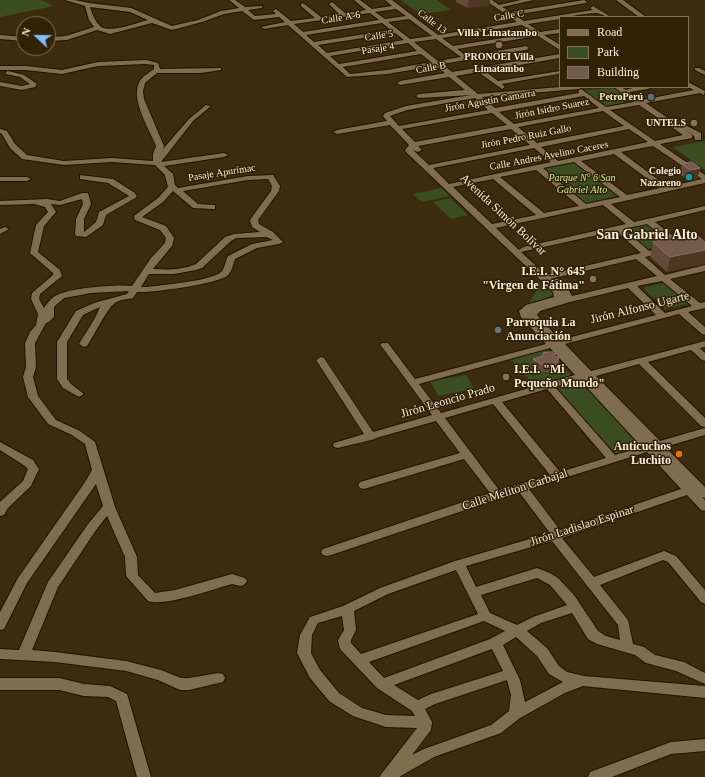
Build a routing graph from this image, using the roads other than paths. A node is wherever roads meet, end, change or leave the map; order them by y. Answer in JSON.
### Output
{"nodes":[{"id":1,"x":68,"y":0,"type":"edge"},
{"id":2,"x":232,"y":0,"type":"edge"},
{"id":3,"x":358,"y":0,"type":"edge"},
{"id":4,"x":388,"y":0,"type":"edge"},
{"id":5,"x":488,"y":0,"type":"edge"},
{"id":6,"x":494,"y":0,"type":"edge"},
{"id":7,"x":528,"y":0,"type":"edge"},
{"id":8,"x":619,"y":0,"type":"edge"},
{"id":9,"x":582,"y":1,"type":"edge"},
{"id":10,"x":332,"y":4,"type":"dead end"},
{"id":11,"x":89,"y":5,"type":"junction"},
{"id":12,"x":303,"y":5,"type":"dead end"},
{"id":13,"x":501,"y":5,"type":"junction"},
{"id":14,"x":260,"y":7,"type":"dead end"},
{"id":15,"x":397,"y":7,"type":"junction"},
{"id":16,"x":242,"y":9,"type":"junction"},
{"id":17,"x":539,"y":9,"type":"junction"},
{"id":18,"x":372,"y":11,"type":"junction"},
{"id":19,"x":598,"y":11,"type":"junction"},
{"id":20,"x":513,"y":13,"type":"junction"},
{"id":21,"x":345,"y":16,"type":"junction"},
{"id":22,"x":566,"y":16,"type":"edge"},
{"id":23,"x":606,"y":16,"type":"edge"},
{"id":24,"x":642,"y":16,"type":"edge"},
{"id":25,"x":410,"y":17,"type":"junction"},
{"id":26,"x":559,"y":17,"type":"edge"},
{"id":27,"x":320,"y":19,"type":"junction"},
{"id":28,"x":152,"y":21,"type":"junction"},
{"id":29,"x":384,"y":21,"type":"junction"},
{"id":30,"x":525,"y":23,"type":"junction"},
{"id":31,"x":290,"y":24,"type":"junction"},
{"id":32,"x":264,"y":27,"type":"dead end"},
{"id":33,"x":96,"y":28,"type":"junction"},
{"id":34,"x":396,"y":31,"type":"junction"},
{"id":35,"x":559,"y":31,"type":"edge"},
{"id":36,"x":301,"y":34,"type":"junction"},
{"id":37,"x":541,"y":34,"type":"junction"},
{"id":38,"x":436,"y":36,"type":"junction"},
{"id":39,"x":0,"y":38,"type":"edge"},
{"id":40,"x":512,"y":38,"type":"junction"},
{"id":41,"x":16,"y":39,"type":"edge"},
{"id":42,"x":56,"y":39,"type":"edge"},
{"id":43,"x":409,"y":41,"type":"junction"},
{"id":44,"x":313,"y":44,"type":"junction"},
{"id":45,"x":559,"y":44,"type":"edge"},
{"id":46,"x":451,"y":48,"type":"junction"},
{"id":47,"x":526,"y":48,"type":"junction"},
{"id":48,"x":422,"y":52,"type":"junction"},
{"id":49,"x":325,"y":55,"type":"junction"},
{"id":50,"x":559,"y":57,"type":"edge"},
{"id":51,"x":464,"y":58,"type":"junction"},
{"id":52,"x":436,"y":63,"type":"junction"},
{"id":53,"x":338,"y":66,"type":"junction"},
{"id":54,"x":552,"y":67,"type":"edge"},
{"id":55,"x":0,"y":68,"type":"edge"},
{"id":56,"x":219,"y":69,"type":"dead end"},
{"id":57,"x":697,"y":69,"type":"dead end"},
{"id":58,"x":480,"y":70,"type":"junction"},
{"id":59,"x":156,"y":71,"type":"junction"},
{"id":60,"x":0,"y":72,"type":"edge"},
{"id":61,"x":705,"y":73,"type":"edge"},
{"id":62,"x":451,"y":74,"type":"junction"},
{"id":63,"x":689,"y":80,"type":"edge"},
{"id":64,"x":400,"y":83,"type":"dead end"},
{"id":65,"x":497,"y":83,"type":"junction"},
{"id":66,"x":0,"y":84,"type":"edge"},
{"id":67,"x":567,"y":88,"type":"edge"},
{"id":68,"x":579,"y":88,"type":"edge"},
{"id":69,"x":619,"y":88,"type":"edge"},
{"id":70,"x":637,"y":88,"type":"edge"},
{"id":71,"x":626,"y":89,"type":"edge"},
{"id":72,"x":703,"y":92,"type":"edge"},
{"id":73,"x":510,"y":93,"type":"junction"},
{"id":74,"x":474,"y":94,"type":"junction"},
{"id":75,"x":585,"y":94,"type":"junction"},
{"id":76,"x":419,"y":96,"type":"dead end"},
{"id":77,"x":643,"y":102,"type":"junction"},
{"id":78,"x":208,"y":106,"type":"dead end"},
{"id":79,"x":604,"y":109,"type":"junction"},
{"id":80,"x":494,"y":111,"type":"junction"},
{"id":81,"x":393,"y":122,"type":"junction"},
{"id":82,"x":512,"y":127,"type":"junction"},
{"id":83,"x":629,"y":127,"type":"junction"},
{"id":84,"x":398,"y":128,"type":"junction"},
{"id":85,"x":0,"y":131,"type":"edge"},
{"id":86,"x":337,"y":132,"type":"dead end"},
{"id":87,"x":702,"y":137,"type":"edge"},
{"id":88,"x":534,"y":145,"type":"junction"},
{"id":89,"x":656,"y":146,"type":"junction"},
{"id":90,"x":411,"y":147,"type":"junction"},
{"id":91,"x":616,"y":152,"type":"junction"},
{"id":92,"x":224,"y":155,"type":"dead end"},
{"id":93,"x":576,"y":160,"type":"junction"},
{"id":94,"x":158,"y":162,"type":"junction"},
{"id":95,"x":557,"y":164,"type":"junction"},
{"id":96,"x":430,"y":166,"type":"junction"},
{"id":97,"x":538,"y":168,"type":"junction"},
{"id":98,"x":83,"y":177,"type":"dead end"},
{"id":99,"x":495,"y":177,"type":"junction"},
{"id":100,"x":0,"y":179,"type":"edge"},
{"id":101,"x":27,"y":179,"type":"dead end"},
{"id":102,"x":705,"y":180,"type":"edge"},
{"id":103,"x":451,"y":186,"type":"junction"},
{"id":104,"x":175,"y":188,"type":"junction"},
{"id":105,"x":667,"y":190,"type":"junction"},
{"id":106,"x":626,"y":198,"type":"junction"},
{"id":107,"x":36,"y":202,"type":"junction"},
{"id":108,"x":0,"y":203,"type":"edge"},
{"id":109,"x":605,"y":203,"type":"junction"},
{"id":110,"x":212,"y":207,"type":"dead end"},
{"id":111,"x":584,"y":207,"type":"junction"},
{"id":112,"x":705,"y":208,"type":"edge"},
{"id":113,"x":542,"y":216,"type":"junction"},
{"id":114,"x":649,"y":221,"type":"junction"},
{"id":115,"x":633,"y":225,"type":"junction"},
{"id":116,"x":494,"y":227,"type":"junction"},
{"id":117,"x":618,"y":228,"type":"junction"},
{"id":118,"x":270,"y":234,"type":"junction"},
{"id":119,"x":522,"y":250,"type":"junction"},
{"id":120,"x":643,"y":255,"type":"junction"},
{"id":121,"x":705,"y":268,"type":"edge"},
{"id":122,"x":148,"y":271,"type":"junction"},
{"id":123,"x":547,"y":277,"type":"junction"},
{"id":124,"x":665,"y":278,"type":"junction"},
{"id":125,"x":630,"y":286,"type":"junction"},
{"id":126,"x":135,"y":289,"type":"junction"},
{"id":127,"x":562,"y":299,"type":"junction"},
{"id":128,"x":111,"y":301,"type":"junction"},
{"id":129,"x":702,"y":306,"type":"edge"},
{"id":130,"x":681,"y":311,"type":"junction"},
{"id":131,"x":663,"y":316,"type":"junction"},
{"id":132,"x":41,"y":326,"type":"junction"},
{"id":133,"x":705,"y":332,"type":"edge"},
{"id":134,"x":84,"y":344,"type":"dead end"},
{"id":135,"x":555,"y":344,"type":"junction"},
{"id":136,"x":705,"y":344,"type":"edge"},
{"id":137,"x":384,"y":345,"type":"dead end"},
{"id":138,"x":693,"y":348,"type":"junction"},
{"id":139,"x":705,"y":358,"type":"edge"},
{"id":140,"x":321,"y":360,"type":"dead end"},
{"id":141,"x":641,"y":361,"type":"junction"},
{"id":142,"x":586,"y":375,"type":"junction"},
{"id":143,"x":414,"y":382,"type":"junction"},
{"id":144,"x":548,"y":386,"type":"junction"},
{"id":145,"x":79,"y":394,"type":"dead end"},
{"id":146,"x":496,"y":401,"type":"junction"},
{"id":147,"x":439,"y":417,"type":"junction"},
{"id":148,"x":705,"y":424,"type":"edge"},
{"id":149,"x":705,"y":431,"type":"edge"},
{"id":150,"x":371,"y":437,"type":"junction"},
{"id":151,"x":0,"y":445,"type":"edge"},
{"id":152,"x":338,"y":445,"type":"dead end"},
{"id":153,"x":653,"y":447,"type":"junction"},
{"id":154,"x":467,"y":454,"type":"junction"},
{"id":155,"x":613,"y":459,"type":"junction"},
{"id":156,"x":98,"y":469,"type":"junction"},
{"id":157,"x":557,"y":476,"type":"junction"},
{"id":158,"x":364,"y":485,"type":"dead end"},
{"id":159,"x":521,"y":487,"type":"junction"},
{"id":160,"x":700,"y":489,"type":"edge"},
{"id":161,"x":497,"y":494,"type":"junction"},
{"id":162,"x":705,"y":506,"type":"edge"},
{"id":163,"x":109,"y":507,"type":"junction"},
{"id":164,"x":0,"y":512,"type":"edge"},
{"id":165,"x":556,"y":535,"type":"junction"},
{"id":166,"x":327,"y":552,"type":"dead end"},
{"id":167,"x":459,"y":564,"type":"junction"},
{"id":168,"x":240,"y":581,"type":"dead end"},
{"id":169,"x":592,"y":583,"type":"junction"},
{"id":170,"x":474,"y":592,"type":"junction"},
{"id":171,"x":705,"y":599,"type":"edge"},
{"id":172,"x":574,"y":607,"type":"junction"},
{"id":173,"x":347,"y":609,"type":"junction"},
{"id":174,"x":485,"y":616,"type":"junction"},
{"id":175,"x":0,"y":625,"type":"edge"},
{"id":176,"x":517,"y":630,"type":"junction"},
{"id":177,"x":496,"y":644,"type":"junction"},
{"id":178,"x":627,"y":647,"type":"junction"},
{"id":179,"x":0,"y":654,"type":"edge"},
{"id":180,"x":24,"y":654,"type":"junction"},
{"id":181,"x":358,"y":660,"type":"junction"},
{"id":182,"x":510,"y":674,"type":"junction"},
{"id":183,"x":218,"y":678,"type":"dead end"},
{"id":184,"x":705,"y":679,"type":"edge"},
{"id":185,"x":584,"y":681,"type":"junction"},
{"id":186,"x":0,"y":684,"type":"edge"},
{"id":187,"x":382,"y":684,"type":"junction"},
{"id":188,"x":705,"y":692,"type":"edge"},
{"id":189,"x":417,"y":707,"type":"junction"},
{"id":190,"x":515,"y":714,"type":"junction"},
{"id":191,"x":425,"y":722,"type":"junction"},
{"id":192,"x":705,"y":744,"type":"edge"},
{"id":193,"x":144,"y":777,"type":"edge"},
{"id":194,"x":386,"y":777,"type":"edge"},
{"id":195,"x":595,"y":777,"type":"edge"}],
"edges":[{"from":1,"to":11,"type":"street"},
{"from":2,"to":16,"type":"street"},
{"from":3,"to":18,"type":"street"},
{"from":4,"to":15,"type":"street","name":"Calle 13"},
{"from":5,"to":30,"type":"street"},
{"from":6,"to":13,"type":"street"},
{"from":7,"to":13,"type":"street"},
{"from":7,"to":17,"type":"street"},
{"from":8,"to":24,"type":"street"},
{"from":9,"to":17,"type":"street"},
{"from":9,"to":19,"type":"street"},
{"from":10,"to":21,"type":"street"},
{"from":11,"to":28,"type":"street"},
{"from":11,"to":33,"type":"street"},
{"from":12,"to":27,"type":"street"},
{"from":13,"to":20,"type":"street"},
{"from":14,"to":16,"type":"street"},
{"from":15,"to":18,"type":"street"},
{"from":15,"to":25,"type":"street","name":"Calle 13"},
{"from":16,"to":28,"type":"street"},
{"from":16,"to":31,"type":"street"},
{"from":17,"to":20,"type":"street"},
{"from":18,"to":21,"type":"street"},
{"from":18,"to":29,"type":"street"},
{"from":19,"to":22,"type":"street","name":"Calle C"},
{"from":19,"to":23,"type":"street"},
{"from":20,"to":30,"type":"street"},
{"from":21,"to":27,"type":"street"},
{"from":25,"to":29,"type":"street","name":"Calle A-6"},
{"from":25,"to":38,"type":"street","name":"Calle 13"},
{"from":26,"to":30,"type":"street","name":"Calle C"},
{"from":27,"to":31,"type":"street"},
{"from":28,"to":33,"type":"street"},
{"from":29,"to":34,"type":"street"},
{"from":29,"to":36,"type":"street","name":"Calle A-6"},
{"from":30,"to":37,"type":"street"},
{"from":30,"to":38,"type":"street","name":"Calle C"},
{"from":31,"to":32,"type":"street"},
{"from":31,"to":36,"type":"street"},
{"from":33,"to":42,"type":"street"},
{"from":34,"to":43,"type":"street"},
{"from":34,"to":44,"type":"street"},
{"from":35,"to":37,"type":"street"},
{"from":36,"to":44,"type":"street"},
{"from":37,"to":40,"type":"street"},
{"from":37,"to":45,"type":"street"},
{"from":38,"to":43,"type":"street","name":"Calle 5"},
{"from":38,"to":46,"type":"street","name":"Calle 13"},
{"from":39,"to":41,"type":"street"},
{"from":40,"to":46,"type":"street"},
{"from":40,"to":47,"type":"street"},
{"from":43,"to":48,"type":"street"},
{"from":43,"to":49,"type":"street","name":"Calle 5"},
{"from":44,"to":49,"type":"street"},
{"from":46,"to":51,"type":"street","name":"Calle 13"},
{"from":47,"to":51,"type":"street"},
{"from":47,"to":54,"type":"street"},
{"from":48,"to":52,"type":"street"},
{"from":48,"to":53,"type":"street","name":"Pasaje 4"},
{"from":49,"to":53,"type":"street"},
{"from":50,"to":54,"type":"street","name":"Calle B"},
{"from":51,"to":52,"type":"street"},
{"from":52,"to":53,"type":"street"},
{"from":52,"to":62,"type":"street"},
{"from":54,"to":58,"type":"street","name":"Calle B"},
{"from":54,"to":65,"type":"street"},
{"from":55,"to":59,"type":"street"},
{"from":56,"to":59,"type":"street"},
{"from":57,"to":61,"type":"street"},
{"from":58,"to":62,"type":"street","name":"Calle B"},
{"from":58,"to":65,"type":"street"},
{"from":59,"to":94,"type":"street"},
{"from":60,"to":66,"type":"street"},
{"from":62,"to":64,"type":"street","name":"Calle B"},
{"from":62,"to":74,"type":"street"},
{"from":63,"to":72,"type":"street"},
{"from":65,"to":73,"type":"street"},
{"from":67,"to":73,"type":"street"},
{"from":68,"to":75,"type":"street"},
{"from":69,"to":77,"type":"street"},
{"from":70,"to":71,"type":"street"},
{"from":71,"to":77,"type":"street"},
{"from":72,"to":77,"type":"street","name":"Jirón Isidro Suarez"},
{"from":73,"to":74,"type":"street"},
{"from":74,"to":76,"type":"street"},
{"from":74,"to":80,"type":"street"},
{"from":74,"to":81,"type":"street","name":"Avenida Simón Bolívar"},
{"from":75,"to":79,"type":"street"},
{"from":75,"to":80,"type":"street","name":"Jirón Agustín Gamarra"},
{"from":77,"to":79,"type":"street","name":"Jirón Isidro Suarez"},
{"from":77,"to":87,"type":"street"},
{"from":77,"to":89,"type":"street"},
{"from":78,"to":94,"type":"street"},
{"from":79,"to":82,"type":"street","name":"Jirón Isidro Suarez"},
{"from":79,"to":83,"type":"street"},
{"from":80,"to":82,"type":"street"},
{"from":80,"to":84,"type":"street","name":"Jirón Agustín Gamarra"},
{"from":81,"to":84,"type":"street","name":"Avenida Simón Bolívar"},
{"from":81,"to":86,"type":"street"},
{"from":82,"to":88,"type":"street"},
{"from":82,"to":90,"type":"street","name":"Jirón Isidro Suarez"},
{"from":83,"to":88,"type":"street","name":"Jirón Pedro Ruiz Gallo"},
{"from":83,"to":89,"type":"street"},
{"from":84,"to":90,"type":"street","name":"Avenida Simón Bolívar"},
{"from":85,"to":94,"type":"street"},
{"from":87,"to":89,"type":"street"},
{"from":88,"to":95,"type":"street"},
{"from":88,"to":96,"type":"street","name":"Jirón Pedro Ruiz Gallo"},
{"from":89,"to":91,"type":"street","name":"Calle Andres Avelino Caceres"},
{"from":89,"to":102,"type":"street"},
{"from":90,"to":96,"type":"street","name":"Avenida Simón Bolívar"},
{"from":91,"to":93,"type":"street","name":"Calle Andres Avelino Caceres"},
{"from":91,"to":105,"type":"street"},
{"from":92,"to":94,"type":"street"},
{"from":93,"to":95,"type":"street","name":"Calle Andres Avelino Caceres"},
{"from":93,"to":106,"type":"street"},
{"from":94,"to":104,"type":"street"},
{"from":95,"to":97,"type":"street","name":"Calle Andres Avelino Caceres"},
{"from":96,"to":103,"type":"street","name":"Avenida Simón Bolívar"},
{"from":97,"to":99,"type":"street","name":"Calle Andres Avelino Caceres"},
{"from":97,"to":111,"type":"street"},
{"from":98,"to":107,"type":"street"},
{"from":99,"to":103,"type":"street","name":"Calle Andres Avelino Caceres"},
{"from":99,"to":113,"type":"street"},
{"from":100,"to":101,"type":"street"},
{"from":102,"to":105,"type":"street"},
{"from":103,"to":116,"type":"street","name":"Avenida Simón Bolívar"},
{"from":104,"to":110,"type":"street"},
{"from":104,"to":118,"type":"street","name":"Pasaje Apurímac"},
{"from":104,"to":122,"type":"street"},
{"from":105,"to":106,"type":"street"},
{"from":106,"to":109,"type":"street"},
{"from":107,"to":108,"type":"street"},
{"from":107,"to":132,"type":"street"},
{"from":109,"to":111,"type":"street"},
{"from":109,"to":115,"type":"street"},
{"from":111,"to":113,"type":"street"},
{"from":112,"to":114,"type":"street"},
{"from":113,"to":116,"type":"street"},
{"from":114,"to":115,"type":"street"},
{"from":114,"to":120,"type":"street"},
{"from":115,"to":117,"type":"street"},
{"from":116,"to":119,"type":"street","name":"Avenida Simón Bolívar"},
{"from":116,"to":123,"type":"street","name":"Avenida Simón Bolívar"},
{"from":117,"to":119,"type":"street"},
{"from":117,"to":120,"type":"street"},
{"from":118,"to":122,"type":"street"},
{"from":118,"to":126,"type":"street"},
{"from":119,"to":123,"type":"street","name":"Avenida Simón Bolívar"},
{"from":120,"to":123,"type":"street"},
{"from":120,"to":124,"type":"street"},
{"from":121,"to":124,"type":"street"},
{"from":122,"to":126,"type":"street"},
{"from":123,"to":127,"type":"street","name":"Avenida Simón Bolívar"},
{"from":124,"to":125,"type":"street"},
{"from":124,"to":129,"type":"street"},
{"from":125,"to":127,"type":"street"},
{"from":125,"to":131,"type":"street"},
{"from":126,"to":128,"type":"street"},
{"from":126,"to":132,"type":"street"},
{"from":127,"to":135,"type":"street"},
{"from":128,"to":134,"type":"street"},
{"from":128,"to":145,"type":"street"},
{"from":129,"to":130,"type":"street","name":"Jirón Alfonso Ugarte"},
{"from":130,"to":131,"type":"street","name":"Jirón Alfonso Ugarte"},
{"from":130,"to":133,"type":"street"},
{"from":131,"to":135,"type":"street","name":"Jirón Alfonso Ugarte"},
{"from":132,"to":156,"type":"street"},
{"from":135,"to":142,"type":"street"},
{"from":135,"to":143,"type":"street","name":"Jirón Alfonso Ugarte"},
{"from":136,"to":138,"type":"street","name":"Jirón Leoncio Prado"},
{"from":137,"to":143,"type":"street"},
{"from":138,"to":139,"type":"street"},
{"from":138,"to":141,"type":"street","name":"Jirón Leoncio Prado"},
{"from":140,"to":150,"type":"street"},
{"from":141,"to":142,"type":"street","name":"Jirón Leoncio Prado"},
{"from":141,"to":148,"type":"street"},
{"from":142,"to":144,"type":"street","name":"Jirón Leoncio Prado"},
{"from":142,"to":153,"type":"street"},
{"from":143,"to":147,"type":"street"},
{"from":144,"to":146,"type":"street","name":"Jirón Leoncio Prado"},
{"from":144,"to":155,"type":"street"},
{"from":146,"to":147,"type":"street","name":"Jirón Leoncio Prado"},
{"from":146,"to":157,"type":"street"},
{"from":147,"to":150,"type":"street","name":"Jirón Leoncio Prado"},
{"from":147,"to":154,"type":"street"},
{"from":149,"to":153,"type":"street","name":"Calle Meliton Carbajal"},
{"from":150,"to":152,"type":"street","name":"Jirón Leoncio Prado"},
{"from":151,"to":164,"type":"street"},
{"from":153,"to":155,"type":"street","name":"Calle Meliton Carbajal"},
{"from":153,"to":160,"type":"street"},
{"from":154,"to":158,"type":"street"},
{"from":154,"to":161,"type":"street"},
{"from":155,"to":157,"type":"street","name":"Calle Meliton Carbajal"},
{"from":156,"to":163,"type":"street"},
{"from":156,"to":175,"type":"street"},
{"from":157,"to":159,"type":"street","name":"Calle Meliton Carbajal"},
{"from":159,"to":161,"type":"street","name":"Calle Meliton Carbajal"},
{"from":159,"to":165,"type":"street"},
{"from":160,"to":162,"type":"street"},
{"from":160,"to":165,"type":"street","name":"Jirón Ladislao Espinar"},
{"from":161,"to":166,"type":"street","name":"Calle Meliton Carbajal"},
{"from":163,"to":168,"type":"street"},
{"from":163,"to":180,"type":"street"},
{"from":165,"to":167,"type":"street","name":"Jirón Ladislao Espinar"},
{"from":165,"to":169,"type":"street"},
{"from":167,"to":170,"type":"street"},
{"from":167,"to":173,"type":"street","name":"Jirón Ladislao Espinar"},
{"from":169,"to":171,"type":"street"},
{"from":169,"to":178,"type":"street"},
{"from":170,"to":172,"type":"street"},
{"from":170,"to":174,"type":"street"},
{"from":172,"to":176,"type":"street"},
{"from":172,"to":178,"type":"street"},
{"from":173,"to":181,"type":"street"},
{"from":173,"to":191,"type":"street","name":"Jirón Ladislao Espinar"},
{"from":174,"to":176,"type":"street"},
{"from":174,"to":181,"type":"street"},
{"from":176,"to":177,"type":"street"},
{"from":176,"to":185,"type":"street"},
{"from":177,"to":182,"type":"street"},
{"from":177,"to":187,"type":"street"},
{"from":178,"to":184,"type":"street"},
{"from":179,"to":180,"type":"street"},
{"from":180,"to":183,"type":"street"},
{"from":181,"to":187,"type":"street"},
{"from":182,"to":189,"type":"street"},
{"from":182,"to":190,"type":"street"},
{"from":185,"to":188,"type":"street"},
{"from":185,"to":190,"type":"street"},
{"from":186,"to":193,"type":"street"},
{"from":187,"to":189,"type":"street"},
{"from":189,"to":191,"type":"street"},
{"from":190,"to":194,"type":"street"},
{"from":191,"to":194,"type":"street"},
{"from":192,"to":195,"type":"street"}]}
